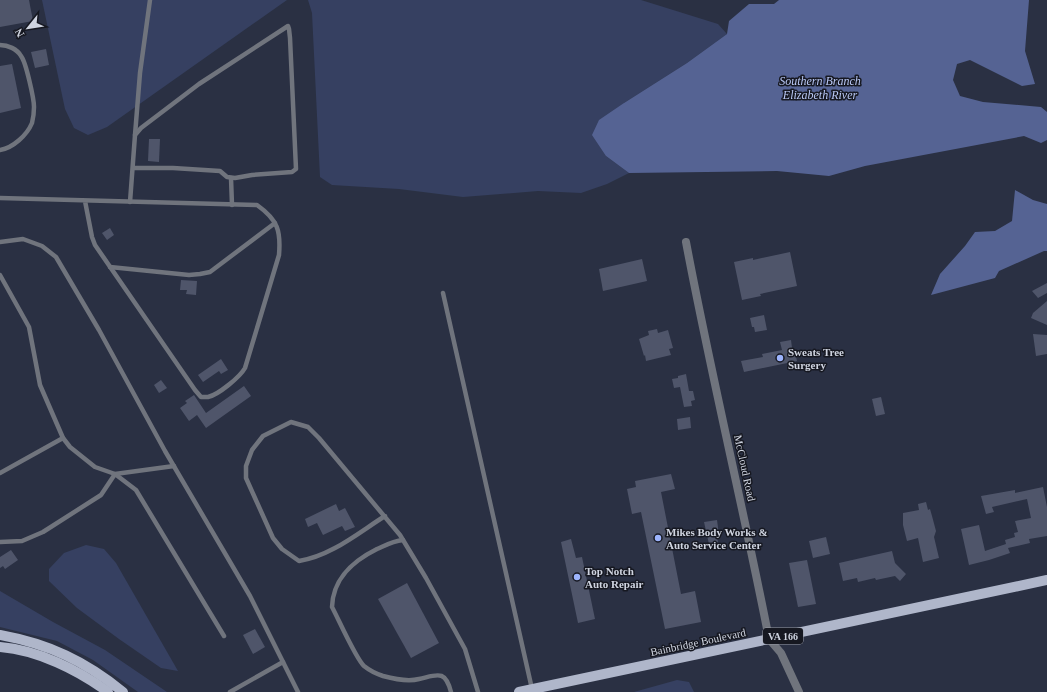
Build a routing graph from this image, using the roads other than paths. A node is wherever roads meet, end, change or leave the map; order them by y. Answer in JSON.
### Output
{"nodes":[{"id":1,"x":150,"y":0,"type":"edge"},
{"id":2,"x":0,"y":45,"type":"edge"},
{"id":3,"x":135,"y":135,"type":"junction"},
{"id":4,"x":0,"y":150,"type":"edge"},
{"id":5,"x":133,"y":168,"type":"junction"},
{"id":6,"x":231,"y":178,"type":"junction"},
{"id":7,"x":0,"y":198,"type":"edge"},
{"id":8,"x":85,"y":201,"type":"junction"},
{"id":9,"x":130,"y":202,"type":"junction"},
{"id":10,"x":232,"y":204,"type":"junction"},
{"id":11,"x":275,"y":223,"type":"junction"},
{"id":12,"x":0,"y":242,"type":"edge"},
{"id":13,"x":686,"y":242,"type":"dead end"},
{"id":14,"x":110,"y":266,"type":"junction"},
{"id":15,"x":0,"y":275,"type":"edge"},
{"id":16,"x":443,"y":293,"type":"dead end"},
{"id":17,"x":63,"y":438,"type":"junction"},
{"id":18,"x":174,"y":466,"type":"junction"},
{"id":19,"x":0,"y":473,"type":"edge"},
{"id":20,"x":115,"y":474,"type":"junction"},
{"id":21,"x":385,"y":516,"type":"junction"},
{"id":22,"x":403,"y":540,"type":"junction"},
{"id":23,"x":0,"y":542,"type":"edge"},
{"id":24,"x":1047,"y":580,"type":"edge"},
{"id":25,"x":0,"y":635,"type":"edge"},
{"id":26,"x":224,"y":636,"type":"dead end"},
{"id":27,"x":769,"y":639,"type":"junction"},
{"id":28,"x":0,"y":647,"type":"edge"},
{"id":29,"x":283,"y":662,"type":"junction"},
{"id":30,"x":532,"y":689,"type":"junction"},
{"id":31,"x":108,"y":692,"type":"edge"},
{"id":32,"x":123,"y":692,"type":"edge"},
{"id":33,"x":230,"y":692,"type":"edge"},
{"id":34,"x":298,"y":692,"type":"edge"},
{"id":35,"x":451,"y":692,"type":"edge"},
{"id":36,"x":478,"y":692,"type":"edge"},
{"id":37,"x":519,"y":692,"type":"edge"},
{"id":38,"x":799,"y":692,"type":"edge"}],
"edges":[{"from":1,"to":3,"type":"lane"},
{"from":2,"to":4,"type":"lane"},
{"from":3,"to":5,"type":"lane"},
{"from":3,"to":6,"type":"lane"},
{"from":5,"to":6,"type":"lane"},
{"from":5,"to":9,"type":"lane"},
{"from":6,"to":10,"type":"lane"},
{"from":7,"to":8,"type":"lane"},
{"from":8,"to":9,"type":"lane"},
{"from":8,"to":14,"type":"lane"},
{"from":9,"to":10,"type":"lane"},
{"from":10,"to":11,"type":"lane"},
{"from":11,"to":14,"type":"lane"},
{"from":11,"to":14,"type":"lane"},
{"from":12,"to":18,"type":"lane"},
{"from":13,"to":27,"type":"street","name":"McCloud Road"},
{"from":15,"to":17,"type":"lane"},
{"from":16,"to":30,"type":"lane"},
{"from":17,"to":19,"type":"lane"},
{"from":17,"to":20,"type":"lane"},
{"from":18,"to":20,"type":"lane"},
{"from":18,"to":29,"type":"lane"},
{"from":20,"to":23,"type":"lane"},
{"from":20,"to":26,"type":"lane"},
{"from":21,"to":21,"type":"lane"},
{"from":21,"to":22,"type":"lane"},
{"from":22,"to":35,"type":"lane"},
{"from":22,"to":36,"type":"lane"},
{"from":24,"to":27,"type":"main road","name":"Bainbridge Boulevard","number":"VA 166"},
{"from":25,"to":32,"type":"main road"},
{"from":27,"to":30,"type":"main road","name":"Bainbridge Boulevard","number":"VA 166"},
{"from":27,"to":38,"type":"street","name":"McCloud Road"},
{"from":28,"to":31,"type":"main road"},
{"from":29,"to":33,"type":"lane"},
{"from":29,"to":34,"type":"lane"},
{"from":30,"to":37,"type":"main road","name":"Bainbridge Boulevard","number":"VA 166"}]}
